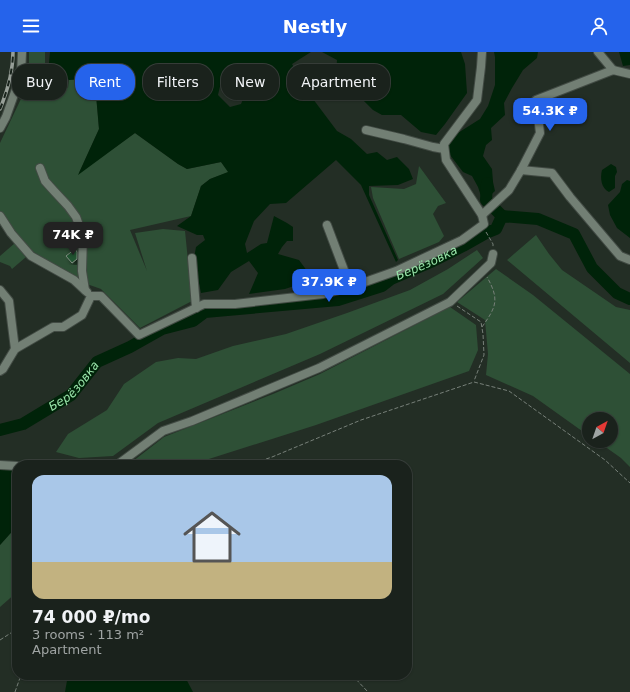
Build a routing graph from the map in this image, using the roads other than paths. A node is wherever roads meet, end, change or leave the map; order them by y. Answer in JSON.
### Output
{"nodes":[{"id":1,"x":22,"y":52,"type":"edge"},
{"id":2,"x":482,"y":52,"type":"edge"},
{"id":3,"x":598,"y":52,"type":"edge"},
{"id":4,"x":613,"y":70,"type":"junction"},
{"id":5,"x":630,"y":74,"type":"edge"},
{"id":6,"x":0,"y":128,"type":"edge"},
{"id":7,"x":366,"y":130,"type":"dead end"},
{"id":8,"x":444,"y":148,"type":"junction"},
{"id":9,"x":40,"y":168,"type":"dead end"},
{"id":10,"x":521,"y":170,"type":"junction"},
{"id":11,"x":482,"y":215,"type":"junction"},
{"id":12,"x":0,"y":216,"type":"edge"},
{"id":13,"x":327,"y":225,"type":"dead end"},
{"id":14,"x":493,"y":254,"type":"road end"},
{"id":15,"x":192,"y":258,"type":"dead end"},
{"id":16,"x":630,"y":260,"type":"edge"},
{"id":17,"x":348,"y":288,"type":"junction"},
{"id":18,"x":0,"y":290,"type":"edge"},
{"id":19,"x":88,"y":293,"type":"junction"},
{"id":20,"x":196,"y":308,"type":"junction"},
{"id":21,"x":15,"y":349,"type":"junction"},
{"id":22,"x":0,"y":371,"type":"edge"},
{"id":23,"x":124,"y":460,"type":"edge"},
{"id":24,"x":0,"y":465,"type":"edge"},
{"id":25,"x":12,"y":466,"type":"edge"}],
"edges":[{"from":1,"to":6,"type":"street"},
{"from":2,"to":8,"type":"street"},
{"from":3,"to":4,"type":"street"},
{"from":4,"to":5,"type":"street"},
{"from":4,"to":10,"type":"street"},
{"from":7,"to":8,"type":"street"},
{"from":8,"to":11,"type":"street"},
{"from":9,"to":19,"type":"street"},
{"from":10,"to":11,"type":"street"},
{"from":10,"to":16,"type":"street"},
{"from":11,"to":17,"type":"street"},
{"from":12,"to":19,"type":"street"},
{"from":13,"to":17,"type":"street"},
{"from":14,"to":23,"type":"street"},
{"from":15,"to":20,"type":"street"},
{"from":17,"to":20,"type":"street"},
{"from":18,"to":21,"type":"street"},
{"from":19,"to":20,"type":"street"},
{"from":19,"to":21,"type":"street"},
{"from":21,"to":22,"type":"street"},
{"from":24,"to":25,"type":"street"}]}
